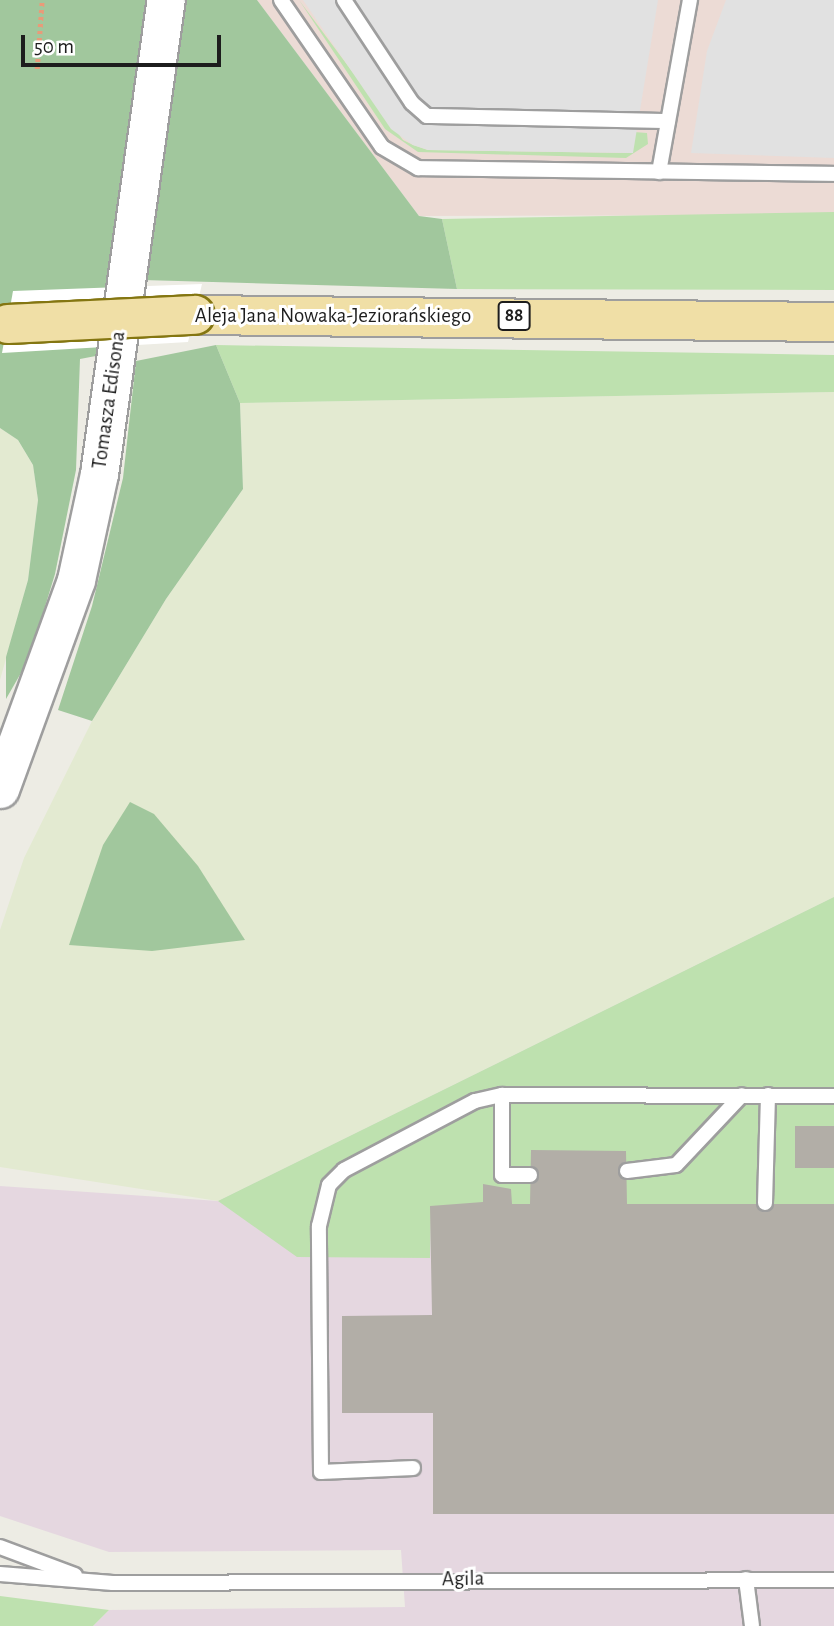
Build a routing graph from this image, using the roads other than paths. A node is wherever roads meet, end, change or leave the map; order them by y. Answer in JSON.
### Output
{"nodes":[{"id":1,"x":166,"y":0,"type":"edge"},
{"id":2,"x":281,"y":0,"type":"edge"},
{"id":3,"x":344,"y":0,"type":"edge"},
{"id":4,"x":690,"y":0,"type":"edge"},
{"id":5,"x":668,"y":121,"type":"junction"},
{"id":6,"x":659,"y":172,"type":"junction"},
{"id":7,"x":834,"y":174,"type":"edge"},
{"id":8,"x":834,"y":322,"type":"edge"},
{"id":9,"x":4,"y":324,"type":"edge"},
{"id":10,"x":0,"y":789,"type":"edge"},
{"id":11,"x":502,"y":1095,"type":"junction"},
{"id":12,"x":742,"y":1095,"type":"junction"},
{"id":13,"x":768,"y":1095,"type":"junction"},
{"id":14,"x":834,"y":1096,"type":"edge"},
{"id":15,"x":627,"y":1171,"type":"dead end"},
{"id":16,"x":530,"y":1175,"type":"dead end"},
{"id":17,"x":765,"y":1203,"type":"dead end"},
{"id":18,"x":413,"y":1468,"type":"dead end"},
{"id":19,"x":0,"y":1547,"type":"edge"},
{"id":20,"x":0,"y":1574,"type":"edge"},
{"id":21,"x":746,"y":1579,"type":"junction"},
{"id":22,"x":834,"y":1580,"type":"edge"},
{"id":23,"x":93,"y":1581,"type":"junction"},
{"id":24,"x":752,"y":1626,"type":"edge"}],
"edges":[{"from":1,"to":10,"type":"street","name":"Tomasza Edisona"},
{"from":2,"to":6,"type":"lane"},
{"from":3,"to":5,"type":"lane"},
{"from":4,"to":5,"type":"lane"},
{"from":5,"to":6,"type":"lane"},
{"from":6,"to":7,"type":"lane"},
{"from":8,"to":9,"type":"main road","name":"Aleja Jana Nowaka-Jeziorańskiego","number":"88","bridge":true},
{"from":11,"to":12,"type":"lane"},
{"from":11,"to":16,"type":"lane"},
{"from":11,"to":18,"type":"lane"},
{"from":12,"to":13,"type":"lane"},
{"from":12,"to":15,"type":"lane"},
{"from":13,"to":14,"type":"lane"},
{"from":13,"to":17,"type":"lane"},
{"from":19,"to":23,"type":"lane","name":"Agila"},
{"from":20,"to":23,"type":"lane","name":"Agila"},
{"from":21,"to":22,"type":"lane","name":"Agila"},
{"from":21,"to":23,"type":"lane","name":"Agila"},
{"from":21,"to":24,"type":"lane"}]}
